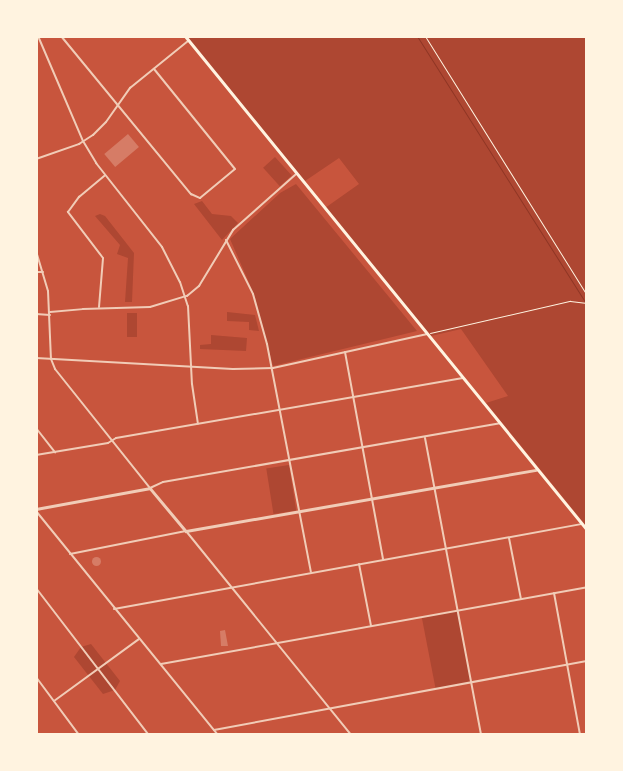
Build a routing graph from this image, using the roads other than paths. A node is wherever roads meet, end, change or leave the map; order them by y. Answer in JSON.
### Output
{"nodes":[{"id":1,"x":38,"y":36,"type":"edge"},
{"id":2,"x":61,"y":36,"type":"edge"},
{"id":3,"x":184,"y":36,"type":"edge"},
{"id":4,"x":188,"y":41,"type":"junction"},
{"id":5,"x":154,"y":69,"type":"junction"},
{"id":6,"x":118,"y":105,"type":"junction"},
{"id":7,"x":83,"y":141,"type":"junction"},
{"id":8,"x":36,"y":159,"type":"edge"},
{"id":9,"x":296,"y":174,"type":"junction"},
{"id":10,"x":105,"y":175,"type":"junction"},
{"id":11,"x":226,"y":240,"type":"junction"},
{"id":12,"x":36,"y":251,"type":"edge"},
{"id":13,"x":36,"y":272,"type":"edge"},
{"id":14,"x":43,"y":272,"type":"junction"},
{"id":15,"x":185,"y":296,"type":"junction"},
{"id":16,"x":100,"y":308,"type":"junction"},
{"id":17,"x":36,"y":314,"type":"edge"},
{"id":18,"x":50,"y":314,"type":"junction"},
{"id":19,"x":427,"y":334,"type":"junction"},
{"id":20,"x":345,"y":352,"type":"junction"},
{"id":21,"x":36,"y":358,"type":"edge"},
{"id":22,"x":51,"y":359,"type":"junction"},
{"id":23,"x":191,"y":366,"type":"junction"},
{"id":24,"x":273,"y":368,"type":"junction"},
{"id":25,"x":463,"y":378,"type":"junction"},
{"id":26,"x":353,"y":398,"type":"junction"},
{"id":27,"x":281,"y":410,"type":"junction"},
{"id":28,"x":500,"y":423,"type":"junction"},
{"id":29,"x":198,"y":424,"type":"junction"},
{"id":30,"x":36,"y":428,"type":"edge"},
{"id":31,"x":425,"y":438,"type":"junction"},
{"id":32,"x":113,"y":441,"type":"junction"},
{"id":33,"x":363,"y":448,"type":"junction"},
{"id":34,"x":55,"y":452,"type":"junction"},
{"id":35,"x":36,"y":456,"type":"edge"},
{"id":36,"x":290,"y":461,"type":"junction"},
{"id":37,"x":536,"y":470,"type":"junction"},
{"id":38,"x":434,"y":487,"type":"junction"},
{"id":39,"x":150,"y":488,"type":"junction"},
{"id":40,"x":372,"y":499,"type":"junction"},
{"id":41,"x":36,"y":510,"type":"edge"},
{"id":42,"x":300,"y":512,"type":"junction"},
{"id":43,"x":582,"y":524,"type":"junction"},
{"id":44,"x":587,"y":530,"type":"edge"},
{"id":45,"x":186,"y":531,"type":"junction"},
{"id":46,"x":509,"y":538,"type":"junction"},
{"id":47,"x":446,"y":549,"type":"junction"},
{"id":48,"x":70,"y":554,"type":"junction"},
{"id":49,"x":383,"y":560,"type":"junction"},
{"id":50,"x":359,"y":564,"type":"junction"},
{"id":51,"x":311,"y":573,"type":"junction"},
{"id":52,"x":587,"y":587,"type":"edge"},
{"id":53,"x":36,"y":588,"type":"edge"},
{"id":54,"x":232,"y":588,"type":"junction"},
{"id":55,"x":554,"y":593,"type":"junction"},
{"id":56,"x":521,"y":599,"type":"junction"},
{"id":57,"x":114,"y":609,"type":"junction"},
{"id":58,"x":458,"y":610,"type":"junction"},
{"id":59,"x":371,"y":626,"type":"junction"},
{"id":60,"x":139,"y":638,"type":"junction"},
{"id":61,"x":277,"y":643,"type":"junction"},
{"id":62,"x":587,"y":661,"type":"edge"},
{"id":63,"x":161,"y":664,"type":"junction"},
{"id":64,"x":567,"y":665,"type":"junction"},
{"id":65,"x":98,"y":668,"type":"junction"},
{"id":66,"x":36,"y":677,"type":"edge"},
{"id":67,"x":471,"y":683,"type":"junction"},
{"id":68,"x":54,"y":701,"type":"junction"},
{"id":69,"x":330,"y":708,"type":"junction"},
{"id":70,"x":214,"y":730,"type":"junction"},
{"id":71,"x":79,"y":735,"type":"edge"},
{"id":72,"x":149,"y":735,"type":"edge"},
{"id":73,"x":218,"y":735,"type":"edge"},
{"id":74,"x":351,"y":735,"type":"edge"},
{"id":75,"x":481,"y":735,"type":"edge"},
{"id":76,"x":580,"y":735,"type":"edge"}],
"edges":[{"from":1,"to":7,"type":"street"},
{"from":2,"to":6,"type":"street"},
{"from":3,"to":4,"type":"main road"},
{"from":4,"to":5,"type":"street"},
{"from":4,"to":9,"type":"main road"},
{"from":5,"to":6,"type":"street"},
{"from":5,"to":6,"type":"street"},
{"from":6,"to":7,"type":"street"},
{"from":7,"to":8,"type":"street"},
{"from":7,"to":10,"type":"street"},
{"from":9,"to":11,"type":"street"},
{"from":9,"to":19,"type":"main road"},
{"from":10,"to":15,"type":"street"},
{"from":10,"to":16,"type":"street"},
{"from":11,"to":15,"type":"street"},
{"from":11,"to":24,"type":"street"},
{"from":12,"to":14,"type":"street"},
{"from":13,"to":14,"type":"street"},
{"from":14,"to":18,"type":"street"},
{"from":15,"to":16,"type":"street"},
{"from":15,"to":23,"type":"street"},
{"from":16,"to":18,"type":"street"},
{"from":17,"to":18,"type":"street"},
{"from":18,"to":22,"type":"street"},
{"from":19,"to":20,"type":"street"},
{"from":19,"to":25,"type":"main road"},
{"from":20,"to":24,"type":"street"},
{"from":20,"to":26,"type":"street"},
{"from":21,"to":22,"type":"street"},
{"from":22,"to":23,"type":"street"},
{"from":22,"to":32,"type":"street"},
{"from":23,"to":24,"type":"street"},
{"from":23,"to":29,"type":"street"},
{"from":24,"to":27,"type":"street"},
{"from":25,"to":26,"type":"street"},
{"from":25,"to":28,"type":"main road"},
{"from":26,"to":27,"type":"street"},
{"from":26,"to":33,"type":"street"},
{"from":27,"to":29,"type":"street"},
{"from":27,"to":36,"type":"street"},
{"from":28,"to":31,"type":"street"},
{"from":28,"to":37,"type":"main road"},
{"from":29,"to":32,"type":"street"},
{"from":30,"to":34,"type":"street"},
{"from":31,"to":33,"type":"street"},
{"from":31,"to":38,"type":"street"},
{"from":32,"to":34,"type":"street"},
{"from":32,"to":39,"type":"street"},
{"from":33,"to":36,"type":"street"},
{"from":33,"to":40,"type":"street"},
{"from":34,"to":35,"type":"street"},
{"from":36,"to":39,"type":"street"},
{"from":36,"to":42,"type":"street"},
{"from":37,"to":38,"type":"street"},
{"from":37,"to":43,"type":"main road"},
{"from":38,"to":40,"type":"street"},
{"from":38,"to":47,"type":"street"},
{"from":39,"to":41,"type":"street"},
{"from":39,"to":45,"type":"street"},
{"from":40,"to":42,"type":"street"},
{"from":40,"to":49,"type":"street"},
{"from":41,"to":48,"type":"street"},
{"from":42,"to":45,"type":"street"},
{"from":42,"to":51,"type":"street"},
{"from":43,"to":44,"type":"main road"},
{"from":43,"to":46,"type":"street"},
{"from":45,"to":48,"type":"street"},
{"from":45,"to":54,"type":"street"},
{"from":46,"to":47,"type":"street"},
{"from":46,"to":56,"type":"street"},
{"from":47,"to":49,"type":"street"},
{"from":47,"to":58,"type":"street"},
{"from":48,"to":57,"type":"street"},
{"from":49,"to":50,"type":"street"},
{"from":50,"to":51,"type":"street"},
{"from":50,"to":59,"type":"street"},
{"from":51,"to":54,"type":"street"},
{"from":52,"to":55,"type":"street"},
{"from":53,"to":65,"type":"street"},
{"from":54,"to":57,"type":"street"},
{"from":54,"to":61,"type":"street"},
{"from":55,"to":56,"type":"street"},
{"from":55,"to":64,"type":"street"},
{"from":56,"to":58,"type":"street"},
{"from":57,"to":60,"type":"street"},
{"from":58,"to":59,"type":"street"},
{"from":58,"to":67,"type":"street"},
{"from":59,"to":61,"type":"street"},
{"from":60,"to":63,"type":"street"},
{"from":60,"to":65,"type":"street"},
{"from":61,"to":63,"type":"street"},
{"from":61,"to":69,"type":"street"},
{"from":62,"to":64,"type":"street"},
{"from":63,"to":70,"type":"street"},
{"from":64,"to":67,"type":"street"},
{"from":64,"to":76,"type":"street"},
{"from":65,"to":68,"type":"street"},
{"from":65,"to":72,"type":"street"},
{"from":66,"to":68,"type":"street"},
{"from":67,"to":69,"type":"street"},
{"from":67,"to":75,"type":"street"},
{"from":68,"to":71,"type":"street"},
{"from":69,"to":70,"type":"street"},
{"from":69,"to":74,"type":"street"},
{"from":70,"to":73,"type":"street"}]}
